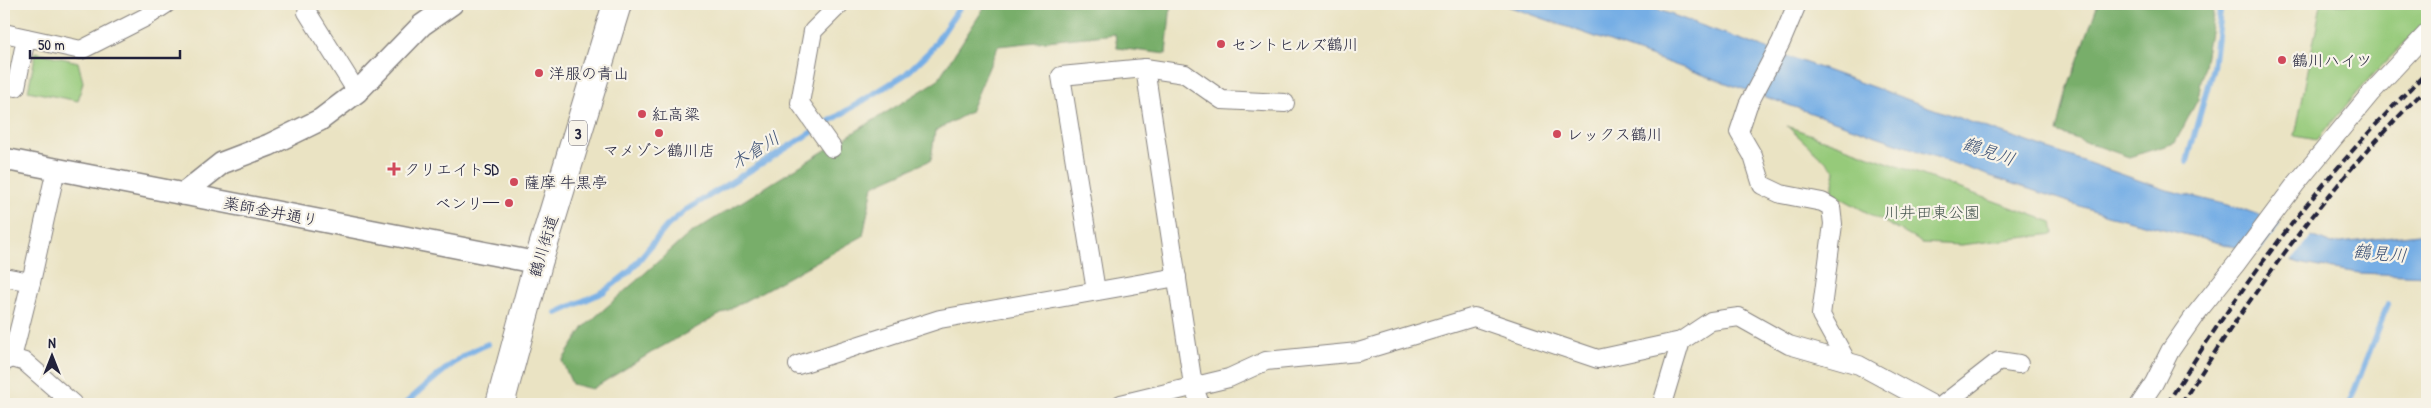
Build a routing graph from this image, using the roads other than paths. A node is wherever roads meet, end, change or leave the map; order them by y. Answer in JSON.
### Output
{"nodes":[{"id":1,"x":166,"y":4,"type":"edge"},
{"id":2,"x":452,"y":4,"type":"edge"},
{"id":3,"x":617,"y":4,"type":"edge"},
{"id":4,"x":840,"y":4,"type":"edge"},
{"id":5,"x":1797,"y":4,"type":"edge"},
{"id":6,"x":307,"y":12,"type":"dead end"},
{"id":7,"x":4,"y":33,"type":"edge"},
{"id":8,"x":2427,"y":34,"type":"edge"},
{"id":9,"x":26,"y":38,"type":"junction"},
{"id":10,"x":1145,"y":68,"type":"junction"},
{"id":11,"x":4,"y":85,"type":"edge"},
{"id":12,"x":357,"y":92,"type":"junction"},
{"id":13,"x":1285,"y":103,"type":"dead end"},
{"id":14,"x":829,"y":143,"type":"dead end"},
{"id":15,"x":4,"y":159,"type":"edge"},
{"id":16,"x":56,"y":169,"type":"junction"},
{"id":17,"x":183,"y":194,"type":"junction"},
{"id":18,"x":538,"y":263,"type":"junction"},
{"id":19,"x":4,"y":277,"type":"edge"},
{"id":20,"x":1177,"y":277,"type":"junction"},
{"id":21,"x":31,"y":282,"type":"junction"},
{"id":22,"x":1096,"y":291,"type":"junction"},
{"id":23,"x":1681,"y":341,"type":"junction"},
{"id":24,"x":8,"y":360,"type":"edge"},
{"id":25,"x":1846,"y":360,"type":"junction"},
{"id":26,"x":2019,"y":364,"type":"dead end"},
{"id":27,"x":798,"y":365,"type":"dead end"},
{"id":28,"x":1193,"y":385,"type":"junction"},
{"id":29,"x":73,"y":404,"type":"edge"},
{"id":30,"x":500,"y":404,"type":"edge"},
{"id":31,"x":1121,"y":404,"type":"edge"},
{"id":32,"x":1200,"y":404,"type":"edge"},
{"id":33,"x":1662,"y":404,"type":"edge"},
{"id":34,"x":1931,"y":404,"type":"edge"},
{"id":35,"x":1944,"y":404,"type":"edge"},
{"id":36,"x":2140,"y":404,"type":"edge"}],
"edges":[{"from":1,"to":9,"type":"street"},
{"from":2,"to":12,"type":"street"},
{"from":3,"to":18,"type":"main road","name":"鶴川街道","number":"3"},
{"from":4,"to":14,"type":"street"},
{"from":5,"to":25,"type":"street"},
{"from":6,"to":12,"type":"street"},
{"from":7,"to":9,"type":"street"},
{"from":8,"to":36,"type":"street"},
{"from":9,"to":11,"type":"street"},
{"from":10,"to":13,"type":"street"},
{"from":10,"to":20,"type":"street"},
{"from":10,"to":22,"type":"street"},
{"from":12,"to":17,"type":"street"},
{"from":15,"to":16,"type":"street","name":"薬師金井通り"},
{"from":16,"to":17,"type":"street","name":"薬師金井通り"},
{"from":16,"to":21,"type":"street"},
{"from":17,"to":18,"type":"street","name":"薬師金井通り"},
{"from":18,"to":30,"type":"main road","name":"鶴川街道","number":"3"},
{"from":19,"to":21,"type":"street"},
{"from":20,"to":22,"type":"street"},
{"from":20,"to":28,"type":"street"},
{"from":21,"to":24,"type":"street"},
{"from":22,"to":27,"type":"street"},
{"from":23,"to":25,"type":"street"},
{"from":23,"to":28,"type":"street"},
{"from":23,"to":33,"type":"street"},
{"from":24,"to":29,"type":"street"},
{"from":25,"to":34,"type":"street"},
{"from":26,"to":35,"type":"street"},
{"from":28,"to":31,"type":"street"},
{"from":28,"to":32,"type":"street"}]}
